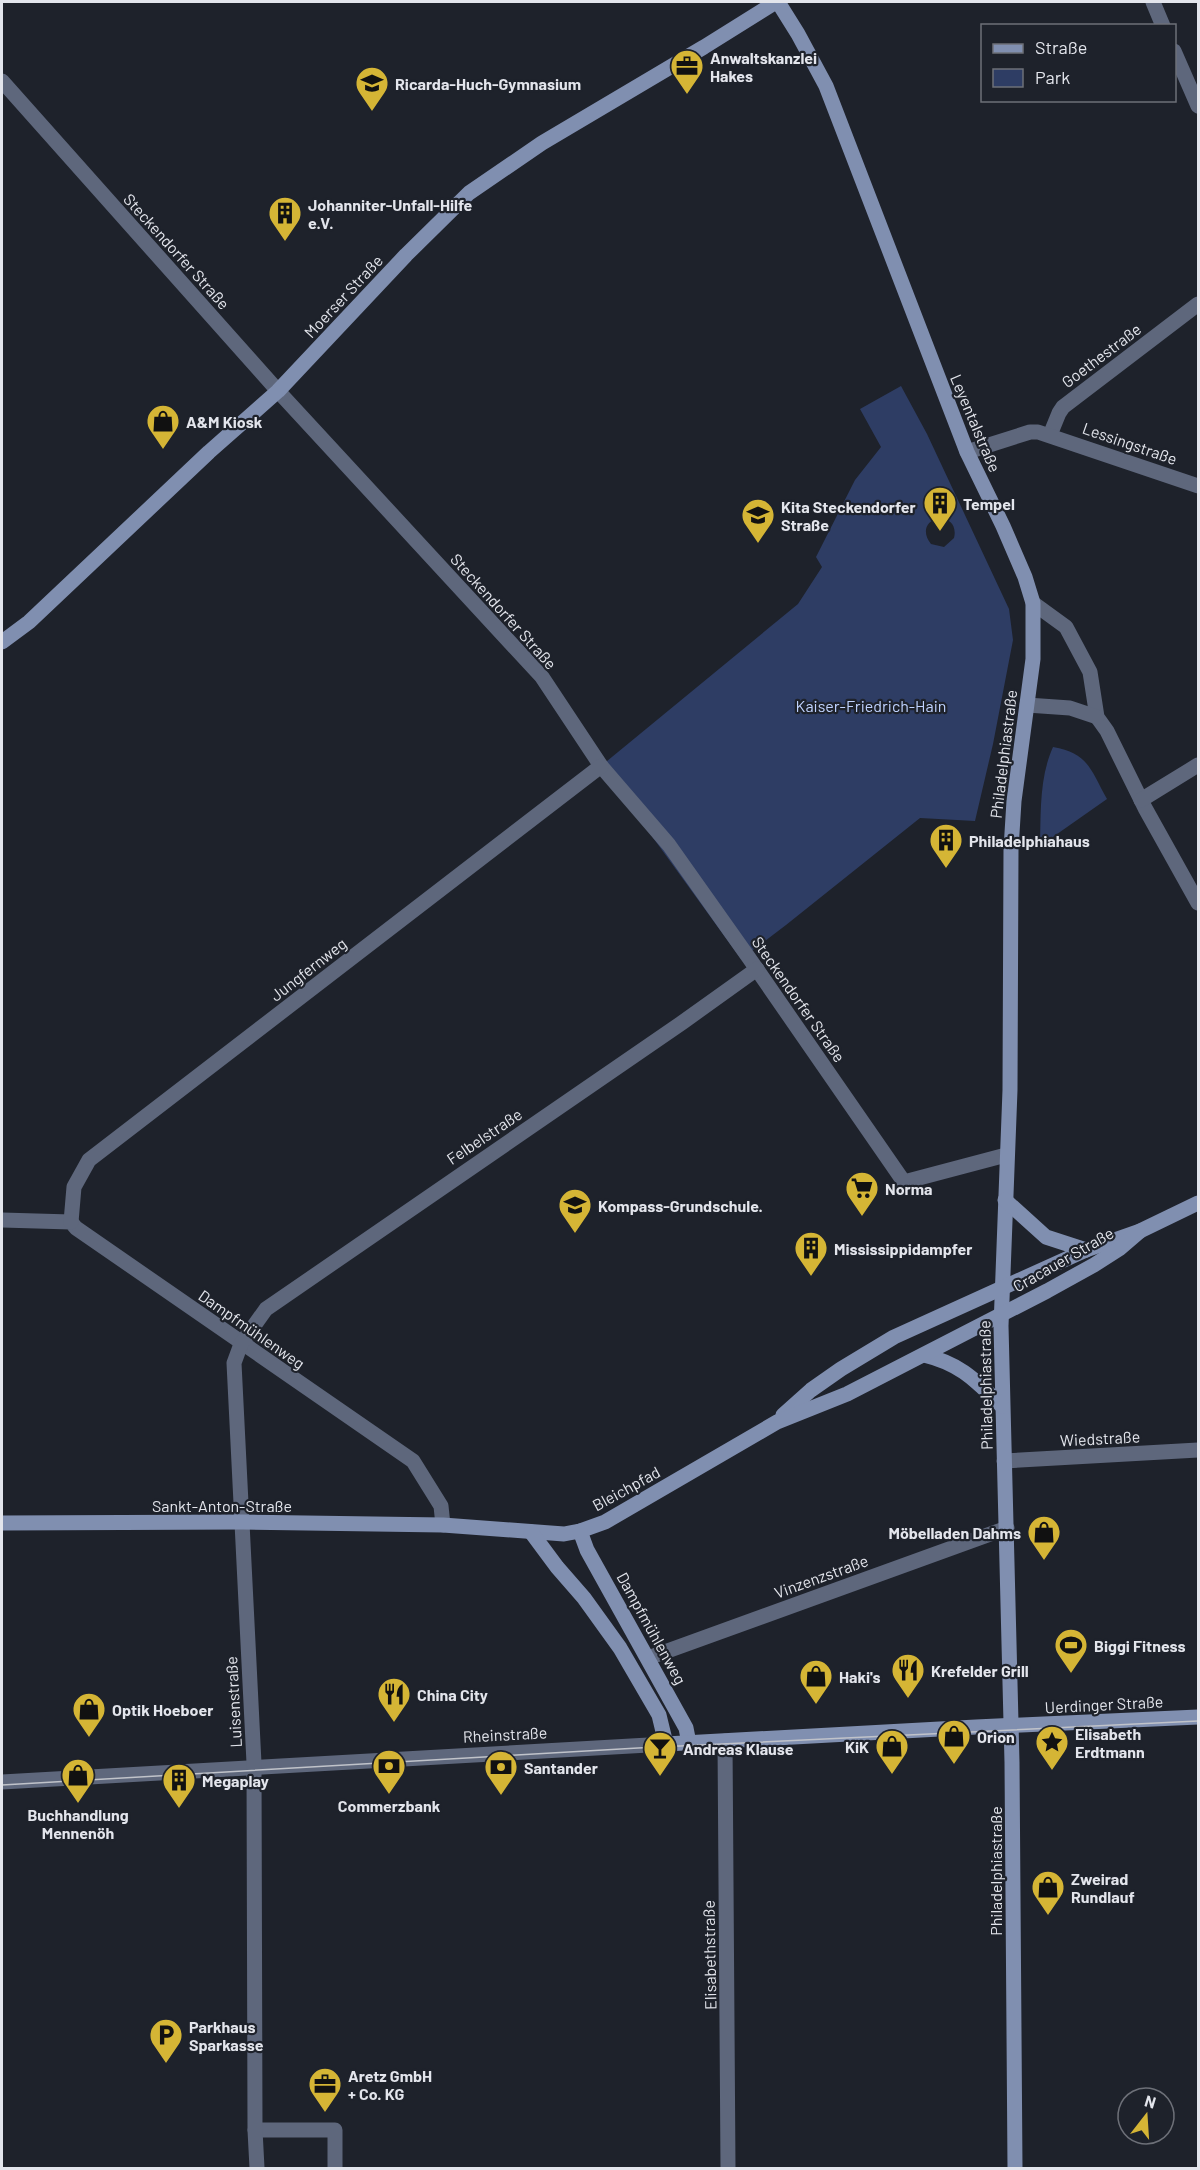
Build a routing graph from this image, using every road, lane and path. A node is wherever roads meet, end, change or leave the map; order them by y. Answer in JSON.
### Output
{"nodes":[{"id":1,"x":777,"y":2,"type":"edge"},
{"id":2,"x":1153,"y":2,"type":"edge"},
{"id":3,"x":1162,"y":24,"type":"edge"},
{"id":4,"x":1176,"y":56,"type":"edge"},
{"id":5,"x":2,"y":81,"type":"edge"},
{"id":6,"x":1198,"y":106,"type":"edge"},
{"id":7,"x":1198,"y":304,"type":"edge"},
{"id":8,"x":278,"y":392,"type":"junction"},
{"id":9,"x":1050,"y":435,"type":"junction"},
{"id":10,"x":967,"y":452,"type":"junction"},
{"id":11,"x":1198,"y":486,"type":"edge"},
{"id":12,"x":1033,"y":603,"type":"junction"},
{"id":13,"x":2,"y":642,"type":"edge"},
{"id":14,"x":1027,"y":705,"type":"junction"},
{"id":15,"x":1097,"y":717,"type":"junction"},
{"id":16,"x":1198,"y":765,"type":"edge"},
{"id":17,"x":601,"y":766,"type":"junction"},
{"id":18,"x":1141,"y":800,"type":"junction"},
{"id":19,"x":1198,"y":903,"type":"edge"},
{"id":20,"x":757,"y":969,"type":"junction"},
{"id":21,"x":1006,"y":1155,"type":"junction"},
{"id":22,"x":1005,"y":1200,"type":"junction"},
{"id":23,"x":1198,"y":1203,"type":"edge"},
{"id":24,"x":2,"y":1220,"type":"edge"},
{"id":25,"x":71,"y":1222,"type":"junction"},
{"id":26,"x":1140,"y":1232,"type":"junction"},
{"id":27,"x":1086,"y":1250,"type":"junction"},
{"id":28,"x":1002,"y":1287,"type":"junction"},
{"id":29,"x":1001,"y":1315,"type":"junction"},
{"id":30,"x":242,"y":1344,"type":"junction"},
{"id":31,"x":924,"y":1355,"type":"junction"},
{"id":32,"x":1002,"y":1406,"type":"junction"},
{"id":33,"x":777,"y":1422,"type":"junction"},
{"id":34,"x":1198,"y":1450,"type":"edge"},
{"id":35,"x":1004,"y":1461,"type":"junction"},
{"id":36,"x":243,"y":1522,"type":"junction"},
{"id":37,"x":2,"y":1523,"type":"edge"},
{"id":38,"x":443,"y":1525,"type":"junction"},
{"id":39,"x":1007,"y":1528,"type":"junction"},
{"id":40,"x":579,"y":1531,"type":"junction"},
{"id":41,"x":531,"y":1532,"type":"junction"},
{"id":42,"x":648,"y":1658,"type":"junction"},
{"id":43,"x":1198,"y":1717,"type":"edge"},
{"id":44,"x":1011,"y":1726,"type":"junction"},
{"id":45,"x":725,"y":1741,"type":"junction"},
{"id":46,"x":689,"y":1743,"type":"junction"},
{"id":47,"x":666,"y":1744,"type":"junction"},
{"id":48,"x":254,"y":1767,"type":"junction"},
{"id":49,"x":2,"y":1782,"type":"edge"},
{"id":50,"x":255,"y":2130,"type":"junction"},
{"id":51,"x":257,"y":2169,"type":"edge"},
{"id":52,"x":335,"y":2169,"type":"edge"},
{"id":53,"x":728,"y":2169,"type":"edge"},
{"id":54,"x":1015,"y":2169,"type":"edge"}],
"edges":[{"from":1,"to":8,"type":"street","name":"Moerser Straße"},
{"from":1,"to":10,"type":"street","name":"Leyentalstraße"},
{"from":2,"to":3,"type":"street"},
{"from":4,"to":6,"type":"street"},
{"from":5,"to":8,"type":"street","name":"Steckendorfer Straße"},
{"from":7,"to":9,"type":"street","name":"Goethestraße"},
{"from":8,"to":13,"type":"street","name":"Moerser Straße"},
{"from":8,"to":17,"type":"street","name":"Steckendorfer Straße"},
{"from":9,"to":10,"type":"street"},
{"from":9,"to":11,"type":"street","name":"Lessingstraße"},
{"from":10,"to":12,"type":"street","name":"Leyentalstraße"},
{"from":12,"to":14,"type":"street","name":"Philadelphiastraße"},
{"from":12,"to":15,"type":"street"},
{"from":14,"to":15,"type":"street"},
{"from":14,"to":21,"type":"street","name":"Philadelphiastraße"},
{"from":15,"to":18,"type":"street"},
{"from":16,"to":18,"type":"street"},
{"from":17,"to":20,"type":"street","name":"Steckendorfer Straße"},
{"from":17,"to":25,"type":"street","name":"Jungfernweg"},
{"from":18,"to":19,"type":"street"},
{"from":20,"to":21,"type":"street","name":"Steckendorfer Straße"},
{"from":20,"to":30,"type":"street","name":"Felbelstraße"},
{"from":21,"to":22,"type":"street","name":"Philadelphiastraße"},
{"from":22,"to":27,"type":"street"},
{"from":22,"to":28,"type":"street","name":"Philadelphiastraße"},
{"from":23,"to":26,"type":"street","name":"Cracauer Straße"},
{"from":24,"to":25,"type":"street"},
{"from":25,"to":30,"type":"street","name":"Dampfmühlenweg"},
{"from":26,"to":27,"type":"street","name":"Cracauer Straße"},
{"from":26,"to":29,"type":"street","name":"Cracauer Straße"},
{"from":27,"to":28,"type":"street","name":"Cracauer Straße"},
{"from":28,"to":29,"type":"street","name":"Philadelphiastraße"},
{"from":28,"to":33,"type":"street","name":"Bleichpfad"},
{"from":29,"to":31,"type":"street","name":"Bleichpfad"},
{"from":29,"to":32,"type":"street","name":"Philadelphiastraße"},
{"from":30,"to":36,"type":"street","name":"Luisenstraße"},
{"from":30,"to":38,"type":"street","name":"Dampfmühlenweg"},
{"from":31,"to":32,"type":"street"},
{"from":31,"to":33,"type":"street","name":"Bleichpfad"},
{"from":32,"to":35,"type":"street","name":"Philadelphiastraße"},
{"from":33,"to":40,"type":"street","name":"Bleichpfad"},
{"from":34,"to":35,"type":"street","name":"Wiedstraße"},
{"from":35,"to":39,"type":"street","name":"Philadelphiastraße"},
{"from":36,"to":37,"type":"street","name":"Sankt-Anton-Straße"},
{"from":36,"to":38,"type":"street","name":"Sankt-Anton-Straße"},
{"from":36,"to":48,"type":"street","name":"Luisenstraße"},
{"from":38,"to":41,"type":"street","name":"Bleichpfad"},
{"from":39,"to":42,"type":"street","name":"Vinzenzstraße"},
{"from":39,"to":44,"type":"street","name":"Philadelphiastraße"},
{"from":40,"to":41,"type":"street","name":"Bleichpfad"},
{"from":40,"to":42,"type":"street","name":"Dampfmühlenweg"},
{"from":41,"to":47,"type":"street"},
{"from":42,"to":46,"type":"street","name":"Dampfmühlenweg"},
{"from":43,"to":44,"type":"street","name":"Uerdinger Straße"},
{"from":44,"to":45,"type":"street","name":"Rheinstraße"},
{"from":44,"to":54,"type":"street","name":"Philadelphiastraße"},
{"from":45,"to":46,"type":"street","name":"Rheinstraße"},
{"from":45,"to":53,"type":"street","name":"Elisabethstraße"},
{"from":46,"to":47,"type":"street","name":"Rheinstraße"},
{"from":47,"to":48,"type":"street","name":"Rheinstraße"},
{"from":48,"to":49,"type":"street","name":"Rheinstraße"},
{"from":48,"to":50,"type":"street","name":"Luisenstraße"},
{"from":50,"to":51,"type":"street","name":"Luisenstraße"},
{"from":50,"to":52,"type":"street"}]}
